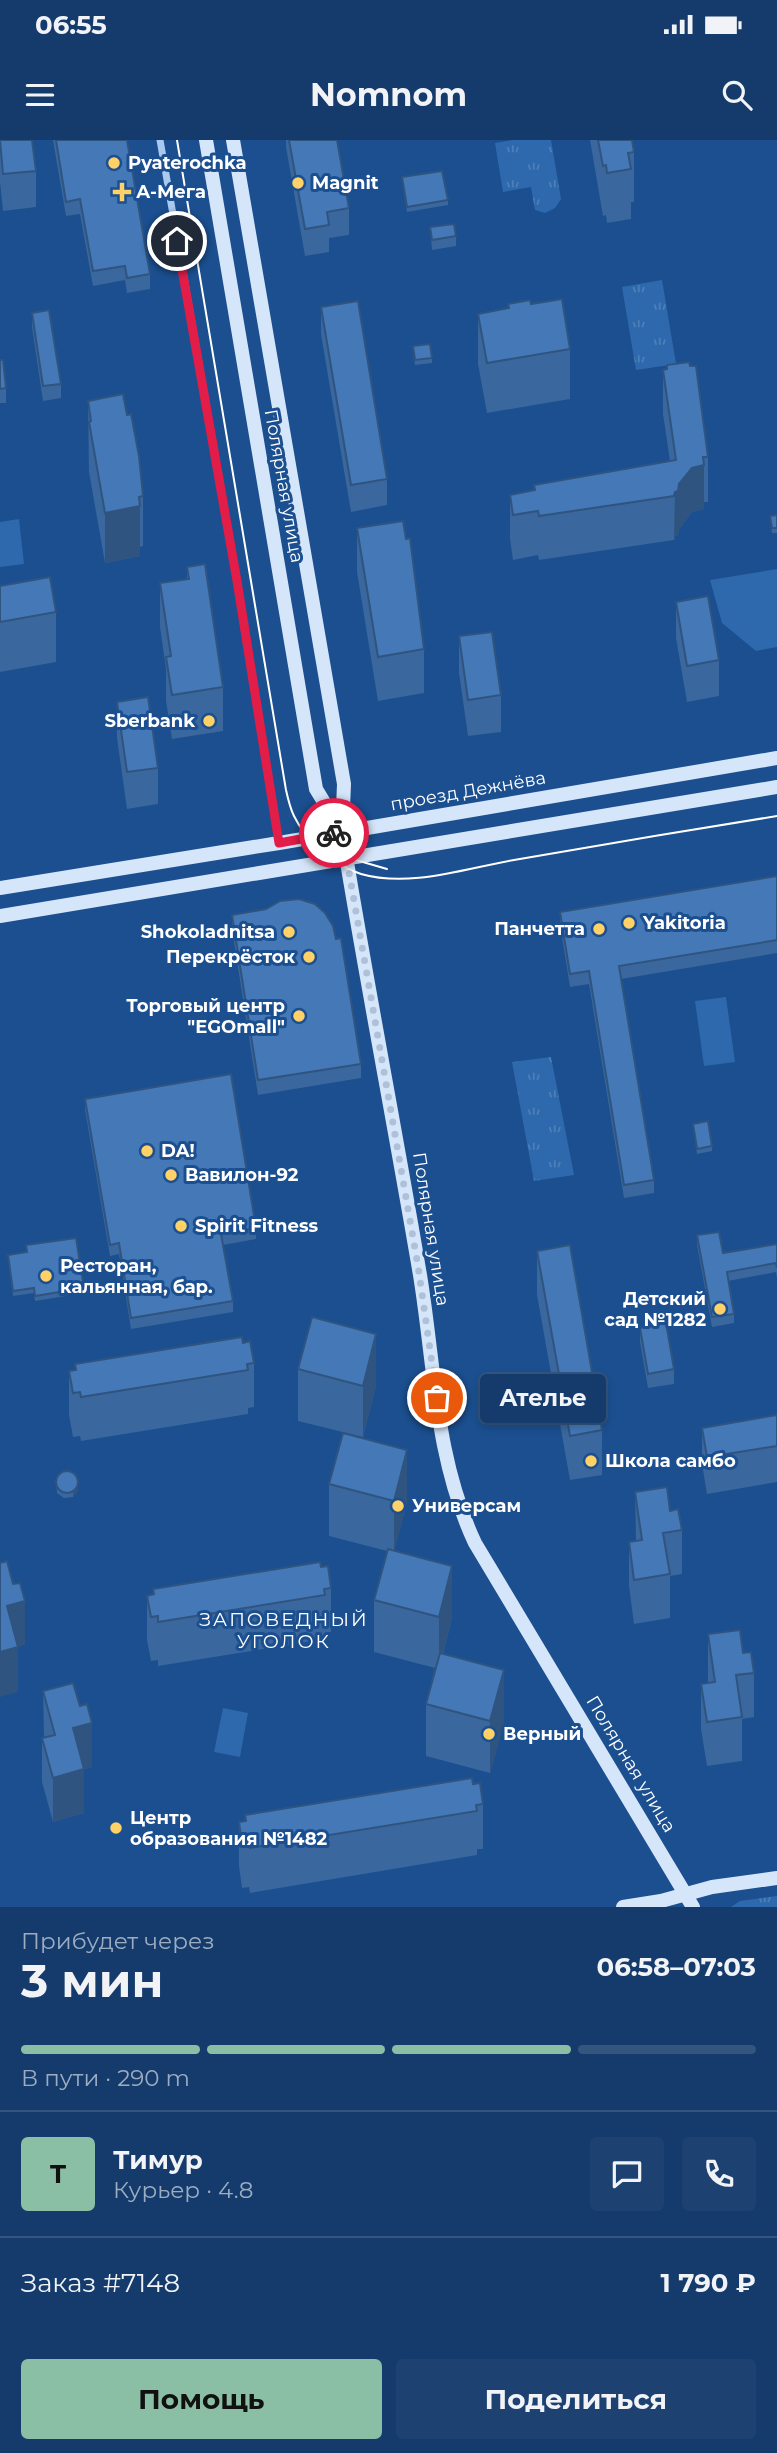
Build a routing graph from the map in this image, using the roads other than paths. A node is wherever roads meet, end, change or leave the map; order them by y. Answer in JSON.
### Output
{"nodes":[{"id":1,"x":160,"y":140,"type":"edge"},
{"id":2,"x":206,"y":140,"type":"edge"},
{"id":3,"x":233,"y":140,"type":"edge"},
{"id":4,"x":777,"y":758,"type":"edge"},
{"id":5,"x":777,"y":787,"type":"edge"},
{"id":6,"x":342,"y":832,"type":"junction"},
{"id":7,"x":279,"y":843,"type":"junction"},
{"id":8,"x":346,"y":858,"type":"junction"},
{"id":9,"x":0,"y":888,"type":"edge"},
{"id":10,"x":0,"y":916,"type":"edge"},
{"id":11,"x":777,"y":1878,"type":"edge"},
{"id":12,"x":690,"y":1900,"type":"edge"},
{"id":13,"x":623,"y":1907,"type":"edge"}],
"edges":[{"from":1,"to":7,"type":"street"},
{"from":2,"to":6,"type":"main road","name":"Полярная улица"},
{"from":3,"to":6,"type":"main road","name":"Полярная улица"},
{"from":4,"to":6,"type":"main road","name":"проезд Дежнёва"},
{"from":5,"to":8,"type":"main road"},
{"from":6,"to":7,"type":"main road","name":"проезд Дежнёва"},
{"from":6,"to":8,"type":"main road","name":"Полярная улица"},
{"from":7,"to":9,"type":"main road","name":"проезд Дежнёва"},
{"from":8,"to":10,"type":"main road"},
{"from":8,"to":12,"type":"main road","name":"Полярная улица"},
{"from":11,"to":12,"type":"main road"},
{"from":12,"to":13,"type":"main road"}]}
